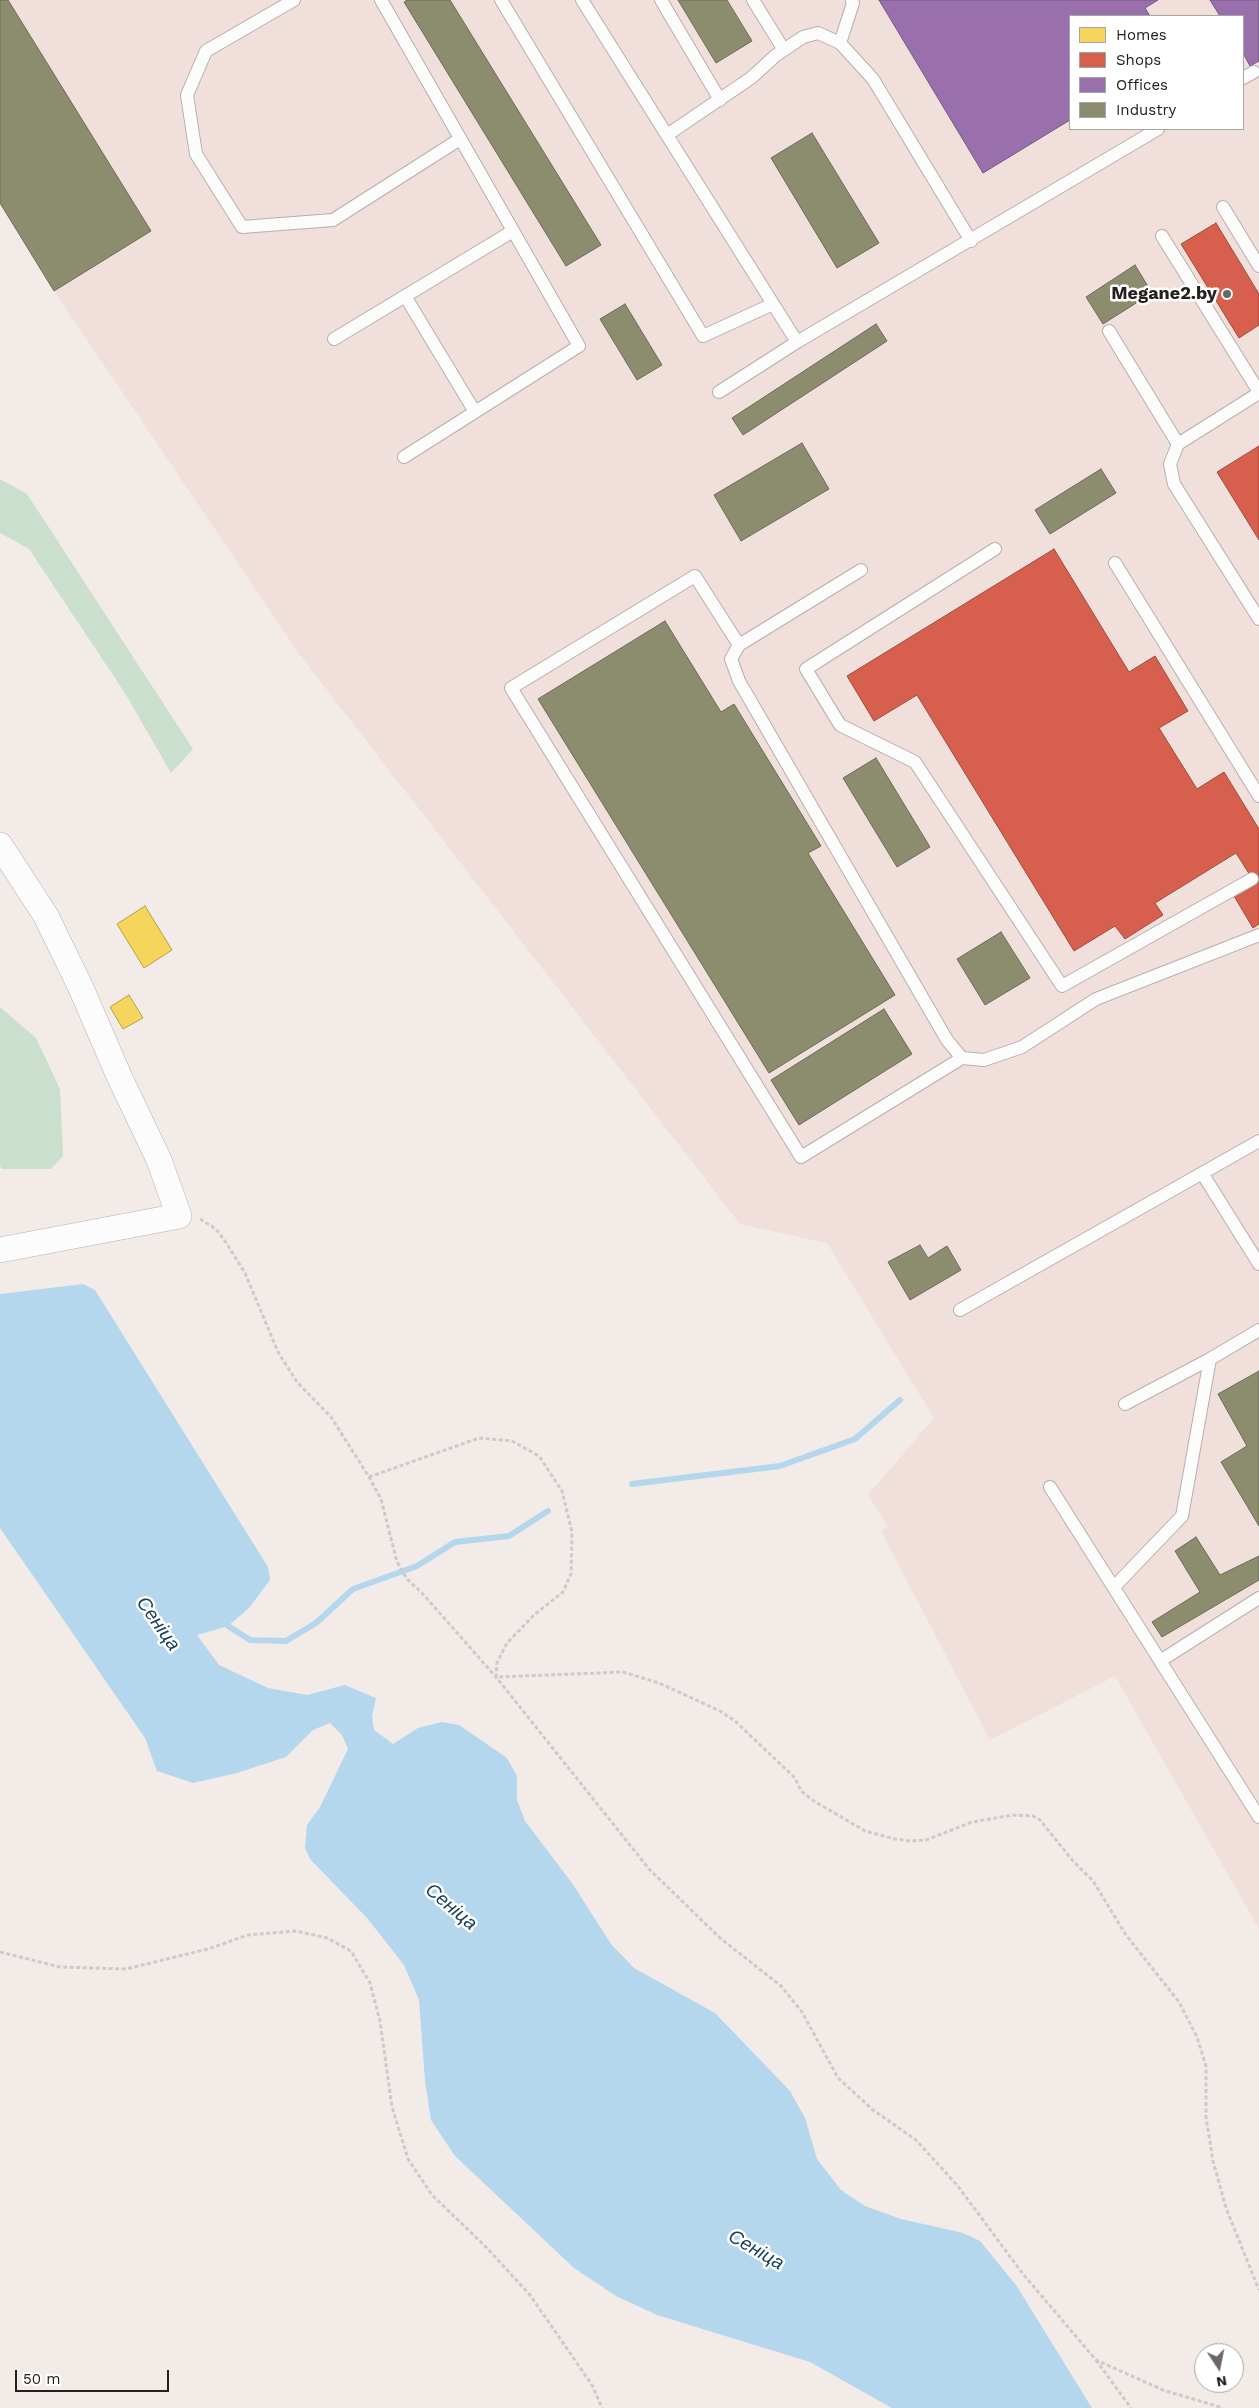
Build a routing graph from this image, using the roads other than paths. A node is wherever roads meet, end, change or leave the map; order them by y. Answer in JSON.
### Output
{"nodes":[{"id":1,"x":294,"y":0,"type":"edge"},
{"id":2,"x":381,"y":0,"type":"edge"},
{"id":3,"x":502,"y":0,"type":"edge"},
{"id":4,"x":582,"y":0,"type":"edge"},
{"id":5,"x":661,"y":0,"type":"edge"},
{"id":6,"x":754,"y":0,"type":"edge"},
{"id":7,"x":852,"y":0,"type":"edge"},
{"id":8,"x":840,"y":43,"type":"junction"},
{"id":9,"x":784,"y":50,"type":"junction"},
{"id":10,"x":720,"y":100,"type":"junction"},
{"id":11,"x":1156,"y":130,"type":"edge"},
{"id":12,"x":667,"y":135,"type":"junction"},
{"id":13,"x":460,"y":139,"type":"junction"},
{"id":14,"x":1222,"y":207,"type":"dead end"},
{"id":15,"x":513,"y":231,"type":"junction"},
{"id":16,"x":1162,"y":236,"type":"dead end"},
{"id":17,"x":971,"y":241,"type":"junction"},
{"id":18,"x":1259,"y":266,"type":"edge"},
{"id":19,"x":405,"y":296,"type":"junction"},
{"id":20,"x":772,"y":304,"type":"junction"},
{"id":21,"x":1109,"y":331,"type":"dead end"},
{"id":22,"x":334,"y":339,"type":"dead end"},
{"id":23,"x":797,"y":342,"type":"junction"},
{"id":24,"x":719,"y":392,"type":"dead end"},
{"id":25,"x":1259,"y":392,"type":"edge"},
{"id":26,"x":475,"y":412,"type":"junction"},
{"id":27,"x":1178,"y":444,"type":"junction"},
{"id":28,"x":404,"y":457,"type":"dead end"},
{"id":29,"x":995,"y":550,"type":"dead end"},
{"id":30,"x":1115,"y":563,"type":"dead end"},
{"id":31,"x":861,"y":570,"type":"dead end"},
{"id":32,"x":1259,"y":619,"type":"edge"},
{"id":33,"x":739,"y":645,"type":"junction"},
{"id":34,"x":1259,"y":796,"type":"edge"},
{"id":35,"x":0,"y":845,"type":"edge"},
{"id":36,"x":1252,"y":879,"type":"dead end"},
{"id":37,"x":1259,"y":935,"type":"edge"},
{"id":38,"x":962,"y":1058,"type":"junction"},
{"id":39,"x":1259,"y":1141,"type":"edge"},
{"id":40,"x":1202,"y":1173,"type":"junction"},
{"id":41,"x":0,"y":1250,"type":"edge"},
{"id":42,"x":1259,"y":1264,"type":"edge"},
{"id":43,"x":960,"y":1310,"type":"dead end"},
{"id":44,"x":1259,"y":1330,"type":"edge"},
{"id":45,"x":1210,"y":1359,"type":"junction"},
{"id":46,"x":1125,"y":1404,"type":"dead end"},
{"id":47,"x":1050,"y":1487,"type":"dead end"},
{"id":48,"x":1114,"y":1587,"type":"junction"},
{"id":49,"x":1259,"y":1598,"type":"edge"},
{"id":50,"x":1160,"y":1661,"type":"junction"},
{"id":51,"x":1259,"y":1816,"type":"edge"}],
"edges":[{"from":1,"to":13,"type":"lane"},
{"from":2,"to":13,"type":"lane"},
{"from":3,"to":20,"type":"lane"},
{"from":4,"to":12,"type":"lane"},
{"from":5,"to":10,"type":"lane"},
{"from":6,"to":9,"type":"lane"},
{"from":7,"to":8,"type":"lane"},
{"from":8,"to":9,"type":"lane"},
{"from":8,"to":17,"type":"lane"},
{"from":9,"to":10,"type":"lane"},
{"from":10,"to":12,"type":"lane"},
{"from":11,"to":17,"type":"lane"},
{"from":12,"to":20,"type":"lane"},
{"from":13,"to":15,"type":"lane"},
{"from":14,"to":18,"type":"lane"},
{"from":15,"to":19,"type":"lane"},
{"from":15,"to":26,"type":"lane"},
{"from":16,"to":25,"type":"lane"},
{"from":17,"to":23,"type":"lane"},
{"from":19,"to":22,"type":"lane"},
{"from":19,"to":26,"type":"lane"},
{"from":20,"to":23,"type":"lane"},
{"from":21,"to":27,"type":"lane"},
{"from":23,"to":24,"type":"lane"},
{"from":25,"to":27,"type":"lane"},
{"from":26,"to":28,"type":"lane"},
{"from":27,"to":32,"type":"lane"},
{"from":29,"to":36,"type":"lane"},
{"from":30,"to":34,"type":"lane"},
{"from":31,"to":33,"type":"lane"},
{"from":33,"to":38,"type":"lane"},
{"from":33,"to":38,"type":"lane"},
{"from":35,"to":41,"type":"street"},
{"from":37,"to":38,"type":"lane"},
{"from":39,"to":40,"type":"lane"},
{"from":40,"to":42,"type":"lane"},
{"from":40,"to":43,"type":"lane"},
{"from":44,"to":45,"type":"lane"},
{"from":45,"to":46,"type":"lane"},
{"from":45,"to":48,"type":"lane"},
{"from":47,"to":48,"type":"lane"},
{"from":48,"to":50,"type":"lane"},
{"from":49,"to":50,"type":"lane"},
{"from":50,"to":51,"type":"lane"}]}
